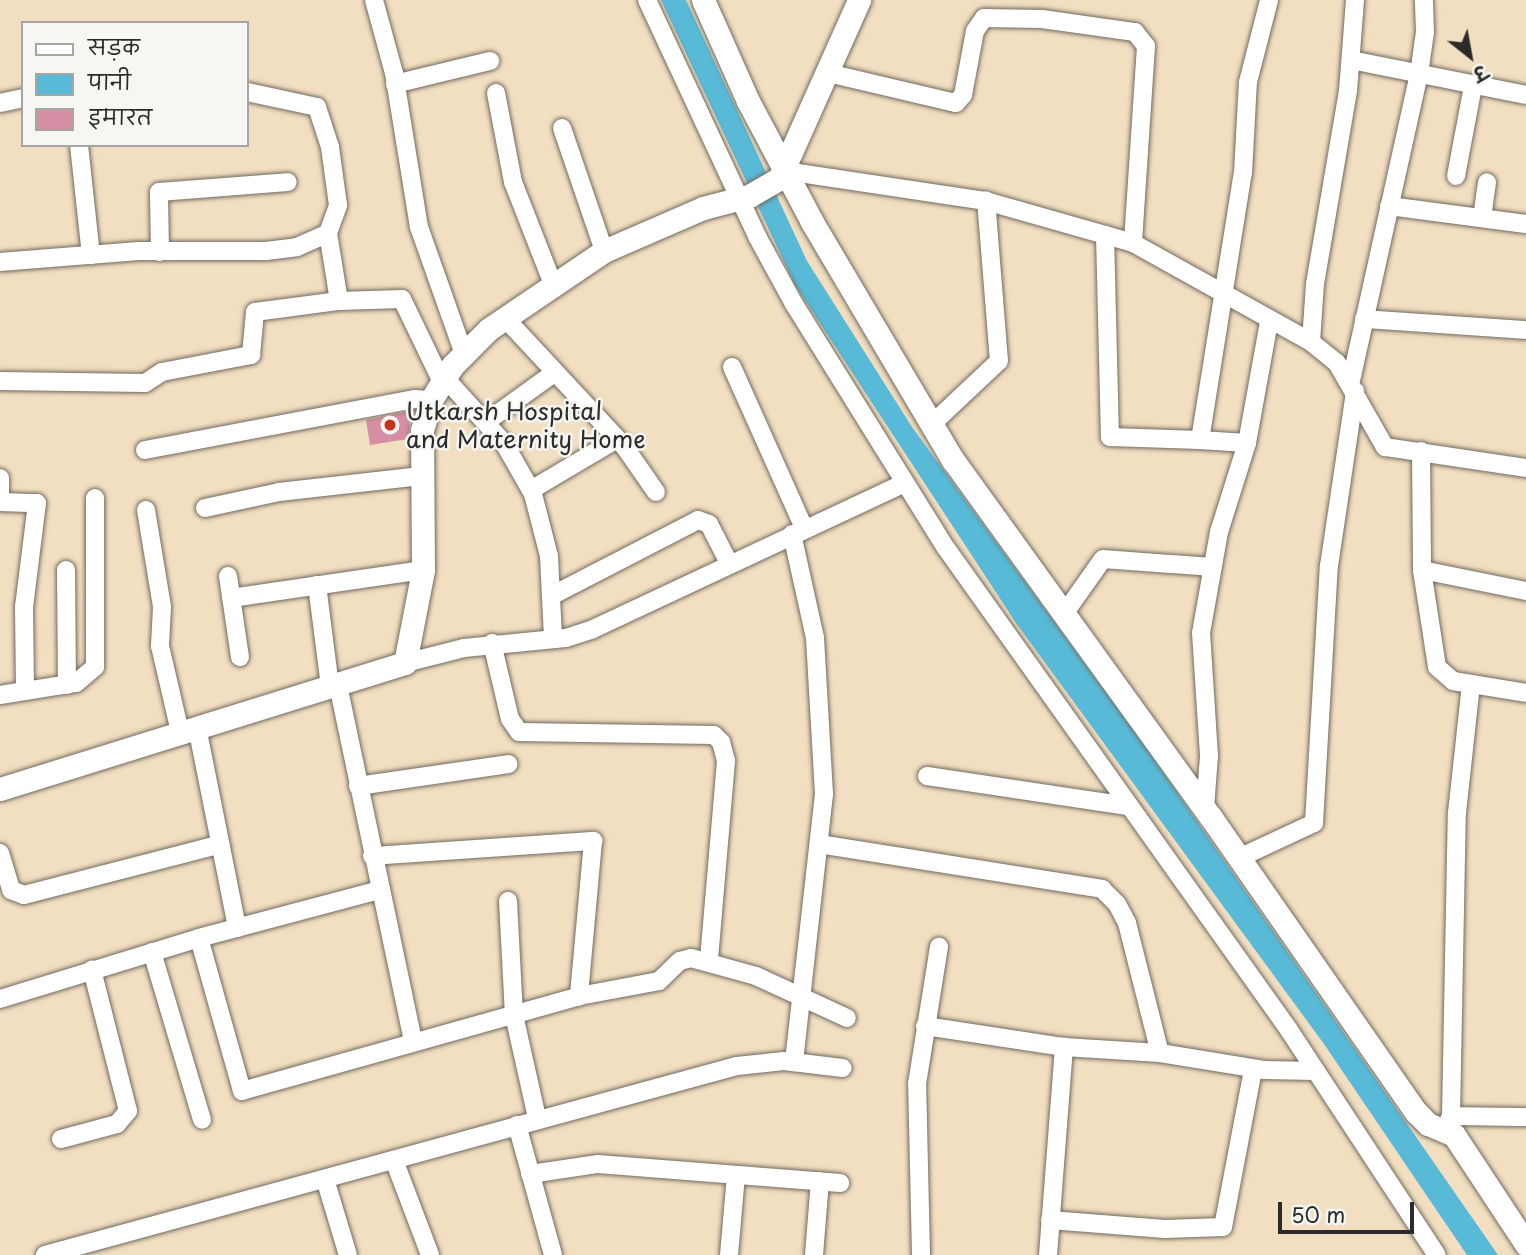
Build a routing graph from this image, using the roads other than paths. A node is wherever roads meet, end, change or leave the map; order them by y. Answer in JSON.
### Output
{"nodes":[{"id":1,"x":647,"y":0,"type":"edge"},
{"id":2,"x":859,"y":0,"type":"edge"},
{"id":3,"x":1269,"y":0,"type":"edge"},
{"id":4,"x":1355,"y":0,"type":"edge"},
{"id":5,"x":1424,"y":0,"type":"edge"},
{"id":6,"x":370,"y":1,"type":"edge"},
{"id":7,"x":709,"y":1,"type":"edge"},
{"id":8,"x":1351,"y":60,"type":"junction"},
{"id":9,"x":490,"y":61,"type":"dead end"},
{"id":10,"x":828,"y":73,"type":"junction"},
{"id":11,"x":1419,"y":75,"type":"junction"},
{"id":12,"x":395,"y":84,"type":"junction"},
{"id":13,"x":1473,"y":86,"type":"junction"},
{"id":14,"x":248,"y":92,"type":"edge"},
{"id":15,"x":496,"y":93,"type":"dead end"},
{"id":16,"x":1526,"y":95,"type":"edge"},
{"id":17,"x":21,"y":98,"type":"edge"},
{"id":18,"x":0,"y":103,"type":"edge"},
{"id":19,"x":562,"y":128,"type":"dead end"},
{"id":20,"x":79,"y":147,"type":"edge"},
{"id":21,"x":782,"y":175,"type":"junction"},
{"id":22,"x":1456,"y":176,"type":"dead end"},
{"id":23,"x":1487,"y":181,"type":"dead end"},
{"id":24,"x":288,"y":182,"type":"dead end"},
{"id":25,"x":745,"y":197,"type":"junction"},
{"id":26,"x":986,"y":201,"type":"junction"},
{"id":27,"x":1390,"y":206,"type":"junction"},
{"id":28,"x":1482,"y":218,"type":"junction"},
{"id":29,"x":1526,"y":224,"type":"edge"},
{"id":30,"x":328,"y":233,"type":"junction"},
{"id":31,"x":1105,"y":235,"type":"junction"},
{"id":32,"x":1133,"y":243,"type":"junction"},
{"id":33,"x":604,"y":251,"type":"junction"},
{"id":34,"x":160,"y":252,"type":"junction"},
{"id":35,"x":91,"y":255,"type":"junction"},
{"id":36,"x":0,"y":262,"type":"edge"},
{"id":37,"x":553,"y":284,"type":"junction"},
{"id":38,"x":1221,"y":296,"type":"junction"},
{"id":39,"x":339,"y":301,"type":"junction"},
{"id":40,"x":505,"y":318,"type":"junction"},
{"id":41,"x":1364,"y":319,"type":"junction"},
{"id":42,"x":1269,"y":322,"type":"junction"},
{"id":43,"x":1526,"y":330,"type":"edge"},
{"id":44,"x":1311,"y":342,"type":"junction"},
{"id":45,"x":464,"y":354,"type":"junction"},
{"id":46,"x":732,"y":367,"type":"dead end"},
{"id":47,"x":554,"y":373,"type":"junction"},
{"id":48,"x":0,"y":381,"type":"edge"},
{"id":49,"x":439,"y":387,"type":"junction"},
{"id":50,"x":1352,"y":388,"type":"junction"},
{"id":51,"x":486,"y":422,"type":"junction"},
{"id":52,"x":932,"y":425,"type":"junction"},
{"id":53,"x":617,"y":439,"type":"junction"},
{"id":54,"x":1200,"y":440,"type":"junction"},
{"id":55,"x":1247,"y":443,"type":"junction"},
{"id":56,"x":145,"y":450,"type":"dead end"},
{"id":57,"x":1421,"y":451,"type":"junction"},
{"id":58,"x":1526,"y":468,"type":"edge"},
{"id":59,"x":421,"y":475,"type":"junction"},
{"id":60,"x":0,"y":478,"type":"edge"},
{"id":61,"x":905,"y":483,"type":"junction"},
{"id":62,"x":531,"y":490,"type":"junction"},
{"id":63,"x":656,"y":492,"type":"dead end"},
{"id":64,"x":95,"y":498,"type":"dead end"},
{"id":65,"x":0,"y":501,"type":"edge"},
{"id":66,"x":205,"y":508,"type":"dead end"},
{"id":67,"x":146,"y":510,"type":"dead end"},
{"id":68,"x":798,"y":531,"type":"junction"},
{"id":69,"x":729,"y":563,"type":"junction"},
{"id":70,"x":1213,"y":567,"type":"junction"},
{"id":71,"x":423,"y":569,"type":"junction"},
{"id":72,"x":66,"y":570,"type":"dead end"},
{"id":73,"x":1422,"y":570,"type":"junction"},
{"id":74,"x":228,"y":576,"type":"dead end"},
{"id":75,"x":317,"y":584,"type":"junction"},
{"id":76,"x":1526,"y":591,"type":"edge"},
{"id":77,"x":551,"y":596,"type":"junction"},
{"id":78,"x":231,"y":598,"type":"junction"},
{"id":79,"x":1064,"y":614,"type":"junction"},
{"id":80,"x":553,"y":639,"type":"junction"},
{"id":81,"x":492,"y":643,"type":"junction"},
{"id":82,"x":240,"y":657,"type":"dead end"},
{"id":83,"x":405,"y":663,"type":"junction"},
{"id":84,"x":67,"y":685,"type":"junction"},
{"id":85,"x":1471,"y":685,"type":"junction"},
{"id":86,"x":334,"y":686,"type":"junction"},
{"id":87,"x":25,"y":691,"type":"junction"},
{"id":88,"x":1526,"y":693,"type":"edge"},
{"id":89,"x":0,"y":695,"type":"edge"},
{"id":90,"x":189,"y":730,"type":"junction"},
{"id":91,"x":508,"y":764,"type":"dead end"},
{"id":92,"x":927,"y":776,"type":"dead end"},
{"id":93,"x":358,"y":786,"type":"junction"},
{"id":94,"x":0,"y":789,"type":"edge"},
{"id":95,"x":1129,"y":806,"type":"junction"},
{"id":96,"x":1205,"y":808,"type":"junction"},
{"id":97,"x":221,"y":844,"type":"junction"},
{"id":98,"x":819,"y":844,"type":"junction"},
{"id":99,"x":0,"y":853,"type":"edge"},
{"id":100,"x":372,"y":856,"type":"junction"},
{"id":101,"x":1239,"y":858,"type":"junction"},
{"id":102,"x":379,"y":890,"type":"junction"},
{"id":103,"x":508,"y":901,"type":"dead end"},
{"id":104,"x":237,"y":928,"type":"junction"},
{"id":105,"x":199,"y":938,"type":"junction"},
{"id":106,"x":939,"y":947,"type":"dead end"},
{"id":107,"x":152,"y":952,"type":"junction"},
{"id":108,"x":709,"y":961,"type":"junction"},
{"id":109,"x":92,"y":970,"type":"junction"},
{"id":110,"x":579,"y":996,"type":"junction"},
{"id":111,"x":802,"y":996,"type":"junction"},
{"id":112,"x":0,"y":999,"type":"edge"},
{"id":113,"x":514,"y":1015,"type":"junction"},
{"id":114,"x":847,"y":1018,"type":"dead end"},
{"id":115,"x":925,"y":1026,"type":"junction"},
{"id":116,"x":413,"y":1042,"type":"junction"},
{"id":117,"x":1064,"y":1047,"type":"junction"},
{"id":118,"x":1160,"y":1053,"type":"junction"},
{"id":119,"x":794,"y":1062,"type":"junction"},
{"id":120,"x":843,"y":1068,"type":"dead end"},
{"id":121,"x":1253,"y":1069,"type":"junction"},
{"id":122,"x":1316,"y":1071,"type":"junction"},
{"id":123,"x":1526,"y":1117,"type":"edge"},
{"id":124,"x":537,"y":1118,"type":"junction"},
{"id":125,"x":202,"y":1120,"type":"dead end"},
{"id":126,"x":1447,"y":1123,"type":"junction"},
{"id":127,"x":517,"y":1125,"type":"junction"},
{"id":128,"x":61,"y":1139,"type":"dead end"},
{"id":129,"x":394,"y":1160,"type":"junction"},
{"id":130,"x":530,"y":1174,"type":"junction"},
{"id":131,"x":736,"y":1175,"type":"junction"},
{"id":132,"x":325,"y":1179,"type":"junction"},
{"id":133,"x":820,"y":1181,"type":"junction"},
{"id":134,"x":840,"y":1182,"type":"dead end"},
{"id":135,"x":1049,"y":1220,"type":"junction"},
{"id":136,"x":1526,"y":1244,"type":"edge"},
{"id":137,"x":102,"y":1247,"type":"edge"},
{"id":138,"x":45,"y":1255,"type":"edge"},
{"id":139,"x":348,"y":1255,"type":"edge"},
{"id":140,"x":430,"y":1255,"type":"edge"},
{"id":141,"x":553,"y":1255,"type":"edge"},
{"id":142,"x":729,"y":1255,"type":"edge"},
{"id":143,"x":814,"y":1255,"type":"edge"},
{"id":144,"x":921,"y":1255,"type":"edge"},
{"id":145,"x":1048,"y":1255,"type":"edge"},
{"id":146,"x":1437,"y":1255,"type":"edge"}],
"edges":[{"from":1,"to":25,"type":"street"},
{"from":2,"to":10,"type":"street"},
{"from":3,"to":38,"type":"street"},
{"from":4,"to":8,"type":"street"},
{"from":5,"to":11,"type":"street"},
{"from":6,"to":12,"type":"street"},
{"from":7,"to":21,"type":"street"},
{"from":8,"to":11,"type":"street"},
{"from":8,"to":44,"type":"street"},
{"from":9,"to":12,"type":"street"},
{"from":10,"to":21,"type":"street"},
{"from":10,"to":32,"type":"street"},
{"from":11,"to":13,"type":"street"},
{"from":11,"to":27,"type":"street"},
{"from":12,"to":45,"type":"street"},
{"from":13,"to":16,"type":"street"},
{"from":13,"to":22,"type":"street"},
{"from":14,"to":30,"type":"street"},
{"from":15,"to":37,"type":"street"},
{"from":17,"to":18,"type":"street"},
{"from":19,"to":33,"type":"street"},
{"from":20,"to":35,"type":"street"},
{"from":21,"to":25,"type":"street"},
{"from":21,"to":26,"type":"street"},
{"from":21,"to":52,"type":"street"},
{"from":23,"to":28,"type":"street"},
{"from":24,"to":34,"type":"street"},
{"from":25,"to":33,"type":"street"},
{"from":25,"to":61,"type":"street"},
{"from":26,"to":31,"type":"street"},
{"from":26,"to":52,"type":"street"},
{"from":27,"to":28,"type":"street"},
{"from":27,"to":41,"type":"street"},
{"from":28,"to":29,"type":"street"},
{"from":30,"to":34,"type":"street"},
{"from":30,"to":39,"type":"street"},
{"from":31,"to":32,"type":"street"},
{"from":31,"to":54,"type":"street"},
{"from":32,"to":38,"type":"street"},
{"from":33,"to":37,"type":"street"},
{"from":34,"to":35,"type":"street"},
{"from":35,"to":36,"type":"street"},
{"from":37,"to":40,"type":"street"},
{"from":38,"to":42,"type":"street"},
{"from":38,"to":54,"type":"street"},
{"from":39,"to":48,"type":"street"},
{"from":39,"to":49,"type":"street"},
{"from":40,"to":45,"type":"street"},
{"from":40,"to":47,"type":"street"},
{"from":41,"to":43,"type":"street"},
{"from":41,"to":50,"type":"street"},
{"from":42,"to":44,"type":"street"},
{"from":42,"to":55,"type":"street"},
{"from":44,"to":50,"type":"street"},
{"from":45,"to":49,"type":"street"},
{"from":46,"to":68,"type":"street"},
{"from":47,"to":51,"type":"street"},
{"from":47,"to":53,"type":"street"},
{"from":49,"to":51,"type":"street"},
{"from":49,"to":56,"type":"street"},
{"from":49,"to":59,"type":"street"},
{"from":50,"to":57,"type":"street"},
{"from":50,"to":101,"type":"street"},
{"from":51,"to":62,"type":"street"},
{"from":52,"to":79,"type":"street"},
{"from":53,"to":62,"type":"street"},
{"from":53,"to":63,"type":"street"},
{"from":54,"to":55,"type":"street"},
{"from":55,"to":70,"type":"street"},
{"from":57,"to":58,"type":"street"},
{"from":57,"to":73,"type":"street"},
{"from":59,"to":66,"type":"street"},
{"from":59,"to":71,"type":"street"},
{"from":60,"to":65,"type":"street"},
{"from":61,"to":68,"type":"street"},
{"from":61,"to":95,"type":"street"},
{"from":62,"to":77,"type":"street"},
{"from":64,"to":84,"type":"street"},
{"from":65,"to":87,"type":"street"},
{"from":67,"to":90,"type":"street"},
{"from":68,"to":69,"type":"street"},
{"from":68,"to":98,"type":"street"},
{"from":69,"to":77,"type":"street"},
{"from":69,"to":80,"type":"street"},
{"from":70,"to":79,"type":"street"},
{"from":70,"to":96,"type":"street"},
{"from":71,"to":75,"type":"street"},
{"from":71,"to":83,"type":"street"},
{"from":72,"to":84,"type":"street"},
{"from":73,"to":76,"type":"street"},
{"from":73,"to":85,"type":"street"},
{"from":74,"to":78,"type":"street"},
{"from":75,"to":78,"type":"street"},
{"from":75,"to":86,"type":"street"},
{"from":77,"to":80,"type":"street"},
{"from":78,"to":82,"type":"street"},
{"from":79,"to":96,"type":"street"},
{"from":80,"to":81,"type":"street"},
{"from":81,"to":83,"type":"street"},
{"from":81,"to":108,"type":"street"},
{"from":83,"to":86,"type":"street"},
{"from":84,"to":87,"type":"street"},
{"from":85,"to":88,"type":"street"},
{"from":85,"to":126,"type":"street"},
{"from":86,"to":90,"type":"street"},
{"from":86,"to":93,"type":"street"},
{"from":87,"to":89,"type":"street"},
{"from":90,"to":94,"type":"street"},
{"from":90,"to":97,"type":"street"},
{"from":91,"to":93,"type":"street"},
{"from":92,"to":95,"type":"street"},
{"from":93,"to":100,"type":"street"},
{"from":95,"to":122,"type":"street"},
{"from":96,"to":101,"type":"street"},
{"from":97,"to":99,"type":"street"},
{"from":97,"to":104,"type":"street"},
{"from":98,"to":111,"type":"street"},
{"from":98,"to":118,"type":"street"},
{"from":100,"to":102,"type":"street"},
{"from":100,"to":110,"type":"street"},
{"from":101,"to":126,"type":"street"},
{"from":102,"to":104,"type":"street"},
{"from":102,"to":116,"type":"street"},
{"from":103,"to":113,"type":"street"},
{"from":104,"to":105,"type":"street"},
{"from":105,"to":107,"type":"street"},
{"from":105,"to":116,"type":"street"},
{"from":106,"to":115,"type":"street"},
{"from":107,"to":109,"type":"street"},
{"from":107,"to":125,"type":"street"},
{"from":108,"to":110,"type":"street"},
{"from":108,"to":111,"type":"street"},
{"from":109,"to":112,"type":"street"},
{"from":109,"to":128,"type":"street"},
{"from":110,"to":113,"type":"street"},
{"from":111,"to":114,"type":"street"},
{"from":111,"to":119,"type":"street"},
{"from":113,"to":116,"type":"street"},
{"from":113,"to":124,"type":"street"},
{"from":115,"to":117,"type":"street"},
{"from":115,"to":144,"type":"street"},
{"from":117,"to":118,"type":"street"},
{"from":117,"to":135,"type":"street"},
{"from":118,"to":121,"type":"street"},
{"from":119,"to":120,"type":"street"},
{"from":119,"to":124,"type":"street"},
{"from":121,"to":122,"type":"street"},
{"from":121,"to":135,"type":"street"},
{"from":122,"to":146,"type":"street"},
{"from":123,"to":126,"type":"street"},
{"from":124,"to":127,"type":"street"},
{"from":126,"to":136,"type":"street"},
{"from":127,"to":129,"type":"street"},
{"from":127,"to":130,"type":"street"},
{"from":129,"to":132,"type":"street"},
{"from":129,"to":140,"type":"street"},
{"from":130,"to":131,"type":"street"},
{"from":130,"to":141,"type":"street"},
{"from":131,"to":133,"type":"street"},
{"from":131,"to":142,"type":"street"},
{"from":132,"to":137,"type":"street"},
{"from":132,"to":139,"type":"street"},
{"from":133,"to":134,"type":"street"},
{"from":133,"to":143,"type":"street"},
{"from":135,"to":145,"type":"street"},
{"from":137,"to":138,"type":"street"}]}
